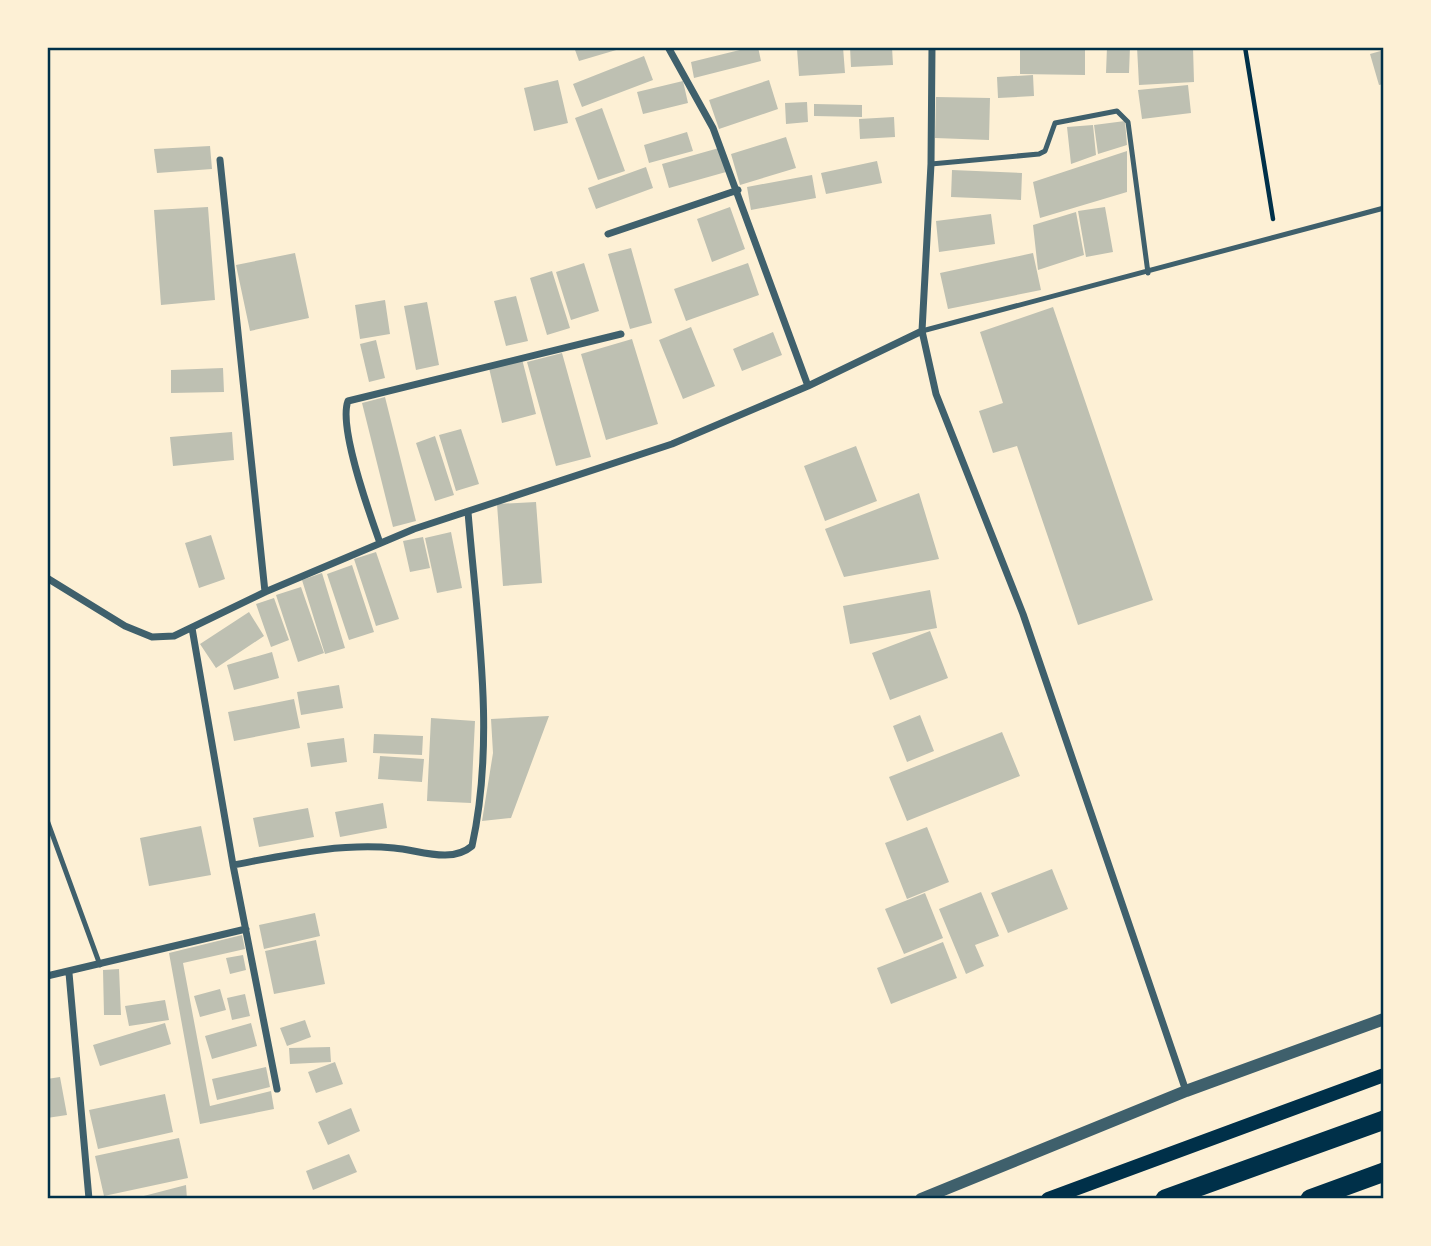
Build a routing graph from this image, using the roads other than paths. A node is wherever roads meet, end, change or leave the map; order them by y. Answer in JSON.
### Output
{"nodes":[{"id":1,"x":668,"y":47,"type":"edge"},
{"id":2,"x":932,"y":47,"type":"edge"},
{"id":3,"x":219,"y":160,"type":"dead end"},
{"id":4,"x":931,"y":164,"type":"junction"},
{"id":5,"x":738,"y":190,"type":"junction"},
{"id":6,"x":1384,"y":208,"type":"edge"},
{"id":7,"x":608,"y":234,"type":"dead end"},
{"id":8,"x":1148,"y":272,"type":"junction"},
{"id":9,"x":922,"y":331,"type":"junction"},
{"id":10,"x":621,"y":334,"type":"dead end"},
{"id":11,"x":808,"y":386,"type":"junction"},
{"id":12,"x":468,"y":512,"type":"junction"},
{"id":13,"x":380,"y":543,"type":"junction"},
{"id":14,"x":47,"y":578,"type":"edge"},
{"id":15,"x":265,"y":592,"type":"junction"},
{"id":16,"x":192,"y":628,"type":"junction"},
{"id":17,"x":47,"y":820,"type":"edge"},
{"id":18,"x":233,"y":865,"type":"junction"},
{"id":19,"x":246,"y":929,"type":"junction"},
{"id":20,"x":100,"y":965,"type":"junction"},
{"id":21,"x":69,"y":973,"type":"junction"},
{"id":22,"x":47,"y":976,"type":"edge"},
{"id":23,"x":1384,"y":1019,"type":"edge"},
{"id":24,"x":1384,"y":1075,"type":"edge"},
{"id":25,"x":277,"y":1089,"type":"dead end"},
{"id":26,"x":1186,"y":1091,"type":"junction"},
{"id":27,"x":1384,"y":1120,"type":"edge"},
{"id":28,"x":1384,"y":1172,"type":"edge"},
{"id":29,"x":89,"y":1199,"type":"edge"},
{"id":30,"x":921,"y":1199,"type":"edge"},
{"id":31,"x":1048,"y":1199,"type":"edge"},
{"id":32,"x":1165,"y":1199,"type":"edge"},
{"id":33,"x":1310,"y":1199,"type":"edge"}],
"edges":[{"from":1,"to":5,"type":"street"},
{"from":2,"to":4,"type":"street"},
{"from":3,"to":15,"type":"street"},
{"from":4,"to":8,"type":"lane"},
{"from":4,"to":9,"type":"street"},
{"from":5,"to":7,"type":"street"},
{"from":5,"to":11,"type":"street"},
{"from":6,"to":8,"type":"lane"},
{"from":8,"to":9,"type":"lane"},
{"from":9,"to":11,"type":"street"},
{"from":9,"to":26,"type":"street"},
{"from":10,"to":13,"type":"street"},
{"from":11,"to":12,"type":"street"},
{"from":12,"to":13,"type":"street"},
{"from":12,"to":18,"type":"street"},
{"from":13,"to":15,"type":"street"},
{"from":14,"to":16,"type":"street"},
{"from":15,"to":16,"type":"street"},
{"from":16,"to":18,"type":"street"},
{"from":17,"to":20,"type":"lane"},
{"from":18,"to":19,"type":"street"},
{"from":19,"to":20,"type":"street"},
{"from":19,"to":25,"type":"street"},
{"from":20,"to":21,"type":"street"},
{"from":21,"to":22,"type":"street"},
{"from":21,"to":29,"type":"street"},
{"from":23,"to":26,"type":"street"},
{"from":24,"to":31,"type":"main road"},
{"from":26,"to":30,"type":"street"},
{"from":27,"to":32,"type":"highway"},
{"from":28,"to":33,"type":"highway"}]}
